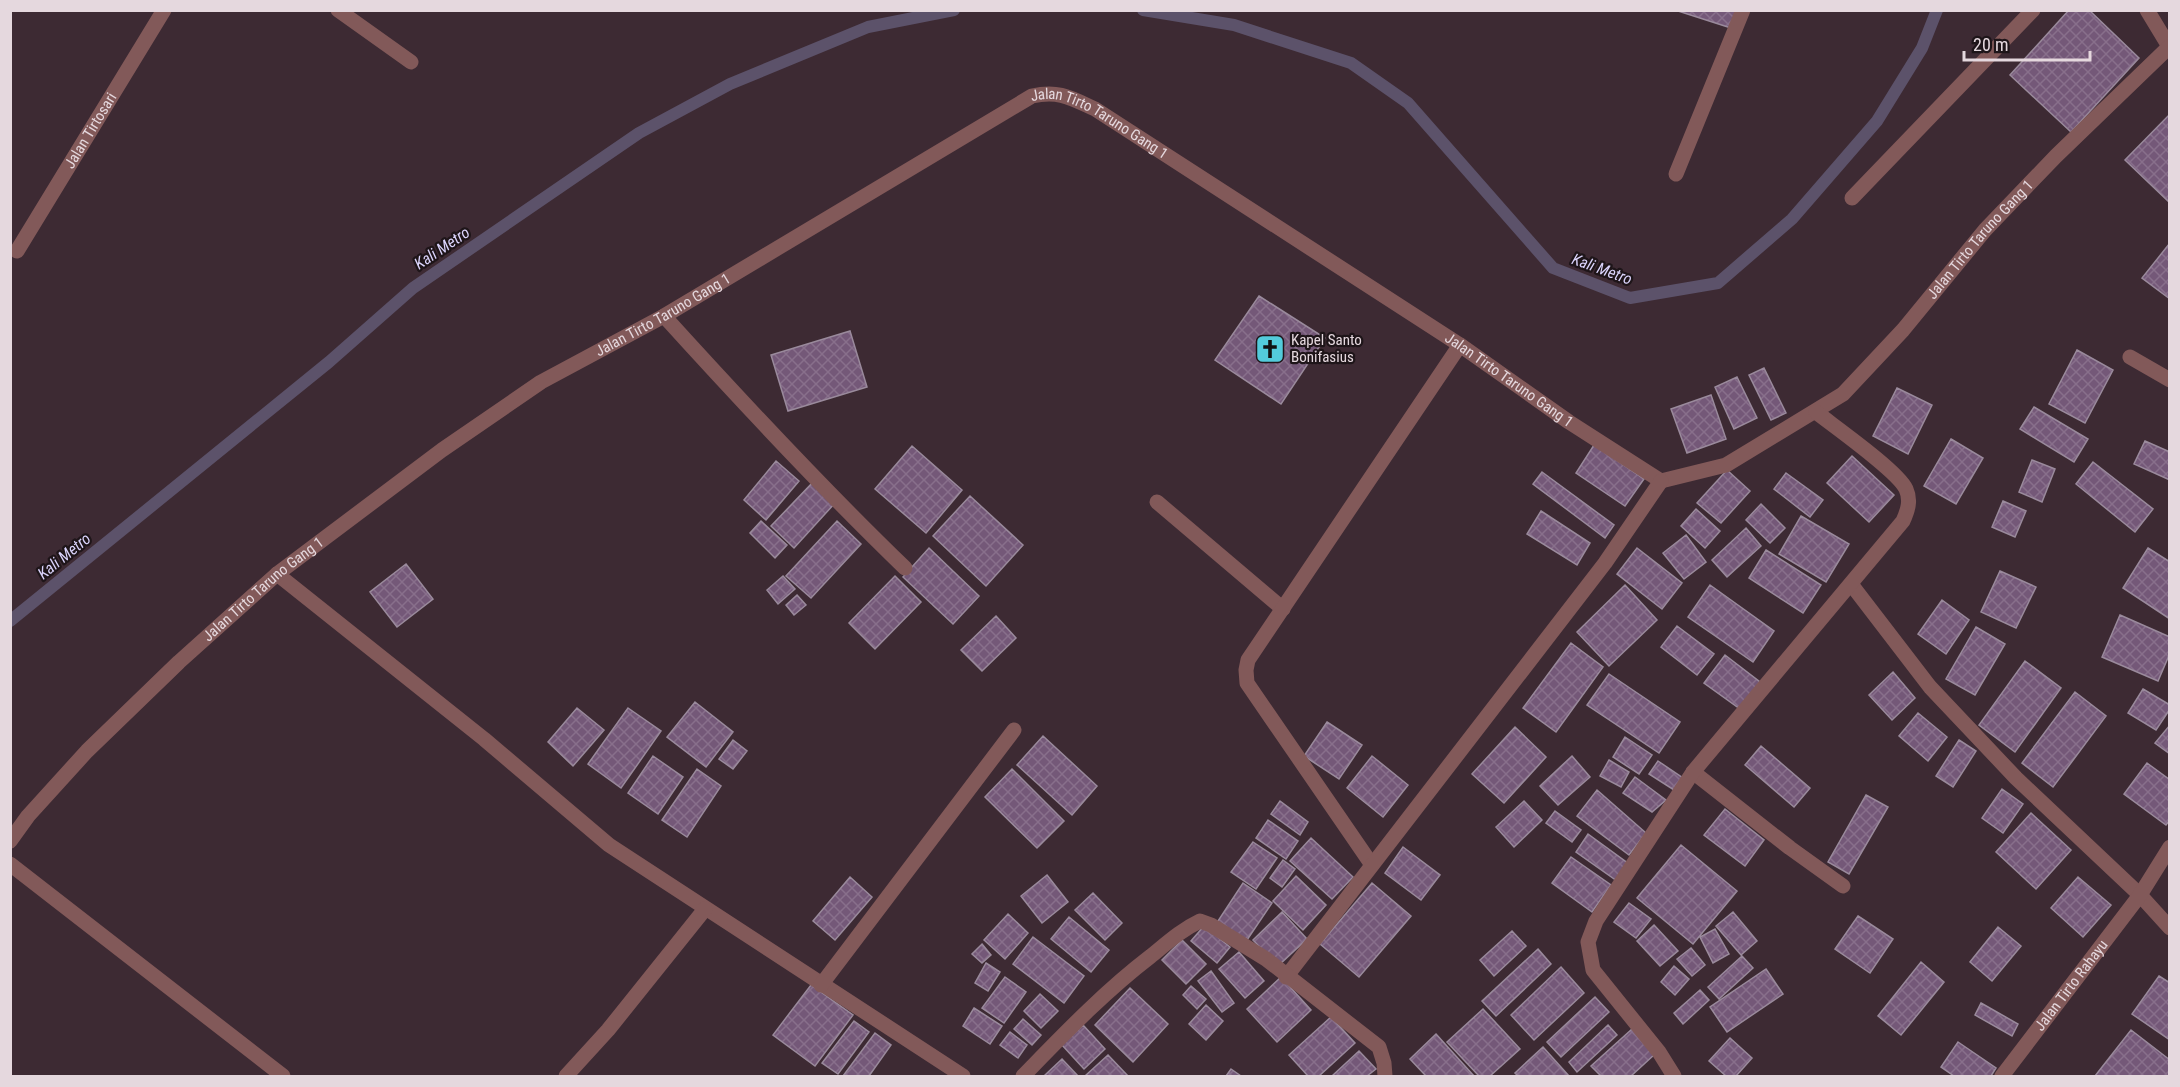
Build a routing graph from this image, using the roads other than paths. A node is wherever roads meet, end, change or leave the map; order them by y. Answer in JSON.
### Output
{"nodes":[{"id":1,"x":164,"y":10,"type":"edge"},
{"id":2,"x":338,"y":10,"type":"edge"},
{"id":3,"x":1743,"y":10,"type":"edge"},
{"id":4,"x":2033,"y":10,"type":"edge"},
{"id":5,"x":2147,"y":10,"type":"edge"},
{"id":6,"x":2169,"y":48,"type":"edge"},
{"id":7,"x":411,"y":62,"type":"dead end"},
{"id":8,"x":1676,"y":174,"type":"dead end"},
{"id":9,"x":1852,"y":198,"type":"dead end"},
{"id":10,"x":17,"y":252,"type":"dead end"},
{"id":11,"x":664,"y":316,"type":"junction"},
{"id":12,"x":1460,"y":345,"type":"junction"},
{"id":13,"x":2130,"y":357,"type":"dead end"},
{"id":14,"x":2169,"y":380,"type":"edge"},
{"id":15,"x":1816,"y":412,"type":"junction"},
{"id":16,"x":1661,"y":481,"type":"junction"},
{"id":17,"x":1157,"y":502,"type":"dead end"},
{"id":18,"x":905,"y":568,"type":"dead end"},
{"id":19,"x":277,"y":574,"type":"junction"},
{"id":20,"x":1851,"y":584,"type":"junction"},
{"id":21,"x":1283,"y":609,"type":"junction"},
{"id":22,"x":1014,"y":730,"type":"dead end"},
{"id":23,"x":1693,"y":772,"type":"junction"},
{"id":24,"x":10,"y":841,"type":"edge"},
{"id":25,"x":2169,"y":847,"type":"edge"},
{"id":26,"x":10,"y":864,"type":"edge"},
{"id":27,"x":1372,"y":865,"type":"junction"},
{"id":28,"x":1843,"y":886,"type":"dead end"},
{"id":29,"x":2140,"y":895,"type":"junction"},
{"id":30,"x":705,"y":909,"type":"junction"},
{"id":31,"x":2169,"y":928,"type":"edge"},
{"id":32,"x":1286,"y":977,"type":"junction"},
{"id":33,"x":821,"y":985,"type":"junction"},
{"id":34,"x":952,"y":1074,"type":"edge"},
{"id":35,"x":284,"y":1077,"type":"edge"},
{"id":36,"x":566,"y":1077,"type":"edge"},
{"id":37,"x":1023,"y":1077,"type":"edge"},
{"id":38,"x":1385,"y":1077,"type":"edge"},
{"id":39,"x":1674,"y":1077,"type":"edge"},
{"id":40,"x":2002,"y":1077,"type":"edge"}],
"edges":[{"from":1,"to":10,"type":"street","name":"Jalan Tirtosari"},
{"from":2,"to":7,"type":"street"},
{"from":3,"to":8,"type":"street"},
{"from":4,"to":9,"type":"street"},
{"from":5,"to":6,"type":"street"},
{"from":6,"to":15,"type":"street","name":"Jalan Tirto Taruno Gang 1"},
{"from":11,"to":12,"type":"street","name":"Jalan Tirto Taruno Gang 1"},
{"from":11,"to":18,"type":"street"},
{"from":11,"to":19,"type":"street","name":"Jalan Tirto Taruno Gang 1"},
{"from":12,"to":16,"type":"street","name":"Jalan Tirto Taruno Gang 1"},
{"from":12,"to":21,"type":"street"},
{"from":13,"to":14,"type":"street"},
{"from":15,"to":16,"type":"street","name":"Jalan Tirto Taruno Gang 1"},
{"from":15,"to":20,"type":"street"},
{"from":16,"to":27,"type":"street"},
{"from":17,"to":21,"type":"street"},
{"from":19,"to":24,"type":"street","name":"Jalan Tirto Taruno Gang 1"},
{"from":19,"to":30,"type":"street"},
{"from":20,"to":23,"type":"street"},
{"from":20,"to":29,"type":"street"},
{"from":21,"to":27,"type":"street"},
{"from":22,"to":33,"type":"street"},
{"from":23,"to":28,"type":"street"},
{"from":23,"to":39,"type":"street"},
{"from":25,"to":29,"type":"street","name":"Jalan Tirto Rahayu"},
{"from":26,"to":35,"type":"street"},
{"from":27,"to":32,"type":"street"},
{"from":29,"to":31,"type":"street"},
{"from":29,"to":40,"type":"street","name":"Jalan Tirto Rahayu"},
{"from":30,"to":33,"type":"street"},
{"from":30,"to":36,"type":"street"},
{"from":32,"to":37,"type":"street"},
{"from":32,"to":38,"type":"street"},
{"from":33,"to":34,"type":"street"}]}
